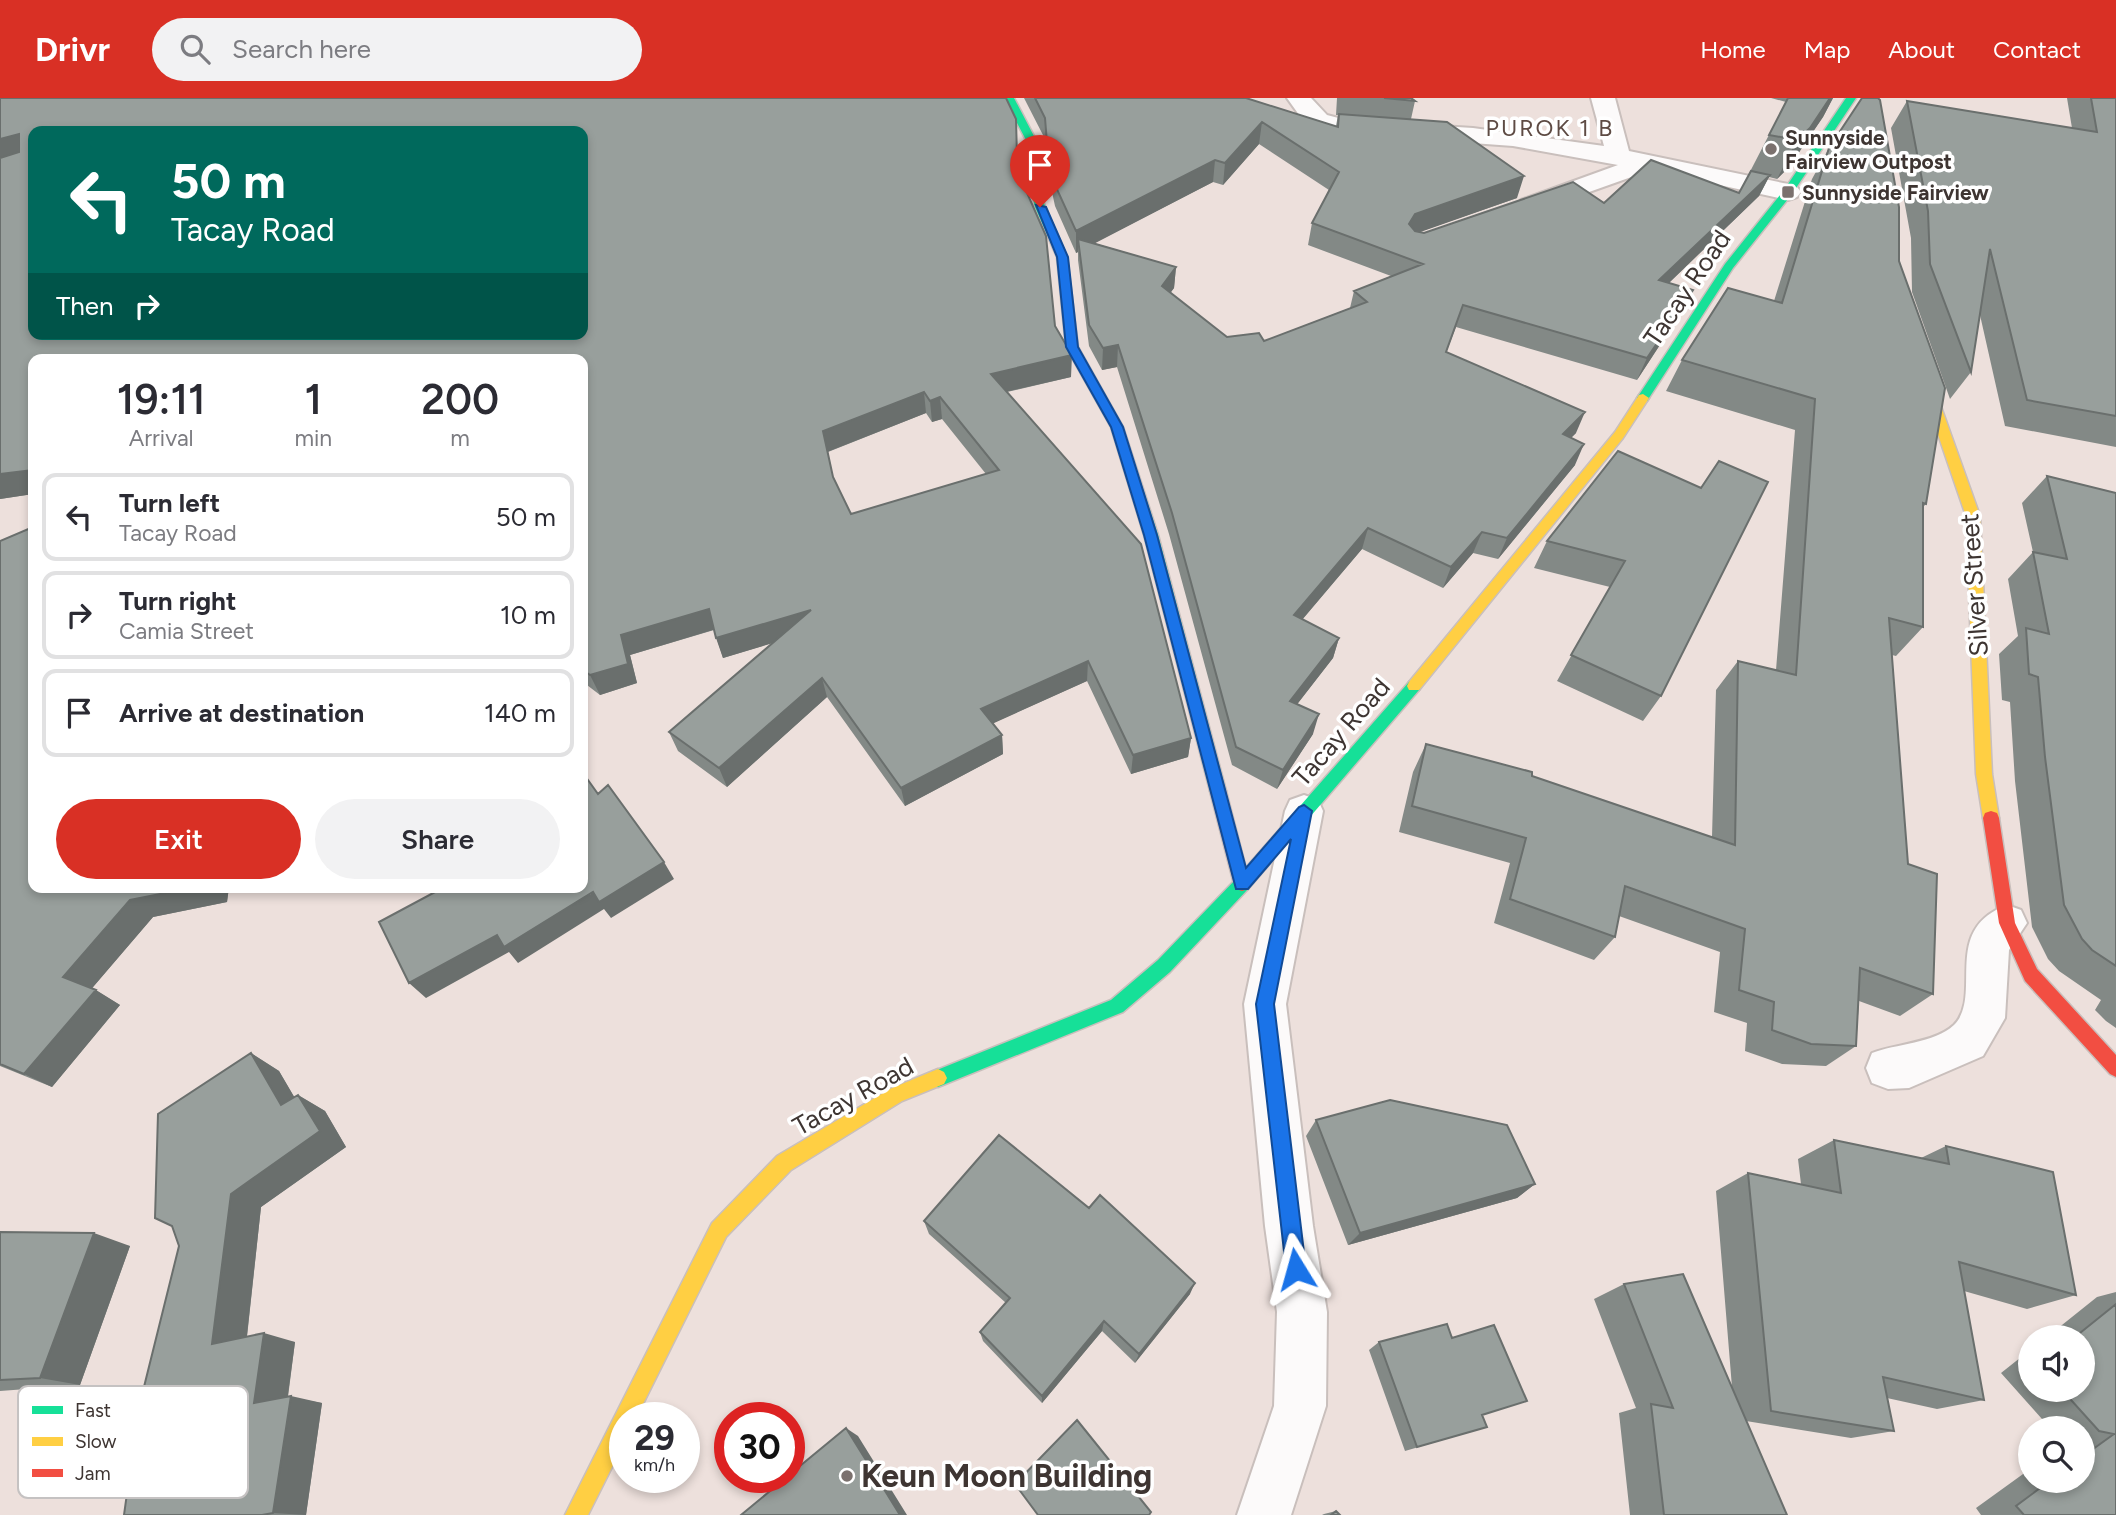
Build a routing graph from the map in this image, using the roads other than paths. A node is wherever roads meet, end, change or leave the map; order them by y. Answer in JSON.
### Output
{"nodes":[{"id":1,"x":1009,"y":98,"type":"edge"},
{"id":2,"x":1299,"y":98,"type":"edge"},
{"id":3,"x":1602,"y":98,"type":"edge"},
{"id":4,"x":1855,"y":101,"type":"edge"},
{"id":5,"x":1619,"y":158,"type":"junction"},
{"id":6,"x":1647,"y":164,"type":"junction"},
{"id":7,"x":1788,"y":192,"type":"junction"},
{"id":8,"x":1508,"y":213,"type":"edge"},
{"id":9,"x":1919,"y":360,"type":"edge"},
{"id":10,"x":1304,"y":811,"type":"junction"},
{"id":11,"x":1242,"y":884,"type":"junction"},
{"id":12,"x":2007,"y":923,"type":"junction"},
{"id":13,"x":1888,"y":1068,"type":"dead end"},
{"id":14,"x":2116,"y":1068,"type":"edge"},
{"id":15,"x":633,"y":1402,"type":"edge"},
{"id":16,"x":609,"y":1450,"type":"edge"},
{"id":17,"x":576,"y":1515,"type":"edge"},
{"id":18,"x":1264,"y":1515,"type":"edge"}],
"edges":[{"from":1,"to":11,"type":"main road"},
{"from":2,"to":5,"type":"street"},
{"from":3,"to":5,"type":"street"},
{"from":4,"to":7,"type":"main road","name":"Tacay Road"},
{"from":5,"to":6,"type":"street"},
{"from":6,"to":7,"type":"street"},
{"from":6,"to":8,"type":"street"},
{"from":7,"to":10,"type":"main road","name":"Tacay Road"},
{"from":9,"to":12,"type":"main road","name":"Silver Street"},
{"from":10,"to":11,"type":"main road","name":"Tacay Road"},
{"from":10,"to":18,"type":"street"},
{"from":11,"to":15,"type":"main road","name":"Tacay Road"},
{"from":12,"to":13,"type":"street"},
{"from":12,"to":14,"type":"main road","name":"Silver Street"},
{"from":16,"to":17,"type":"main road","name":"Tacay Road"}]}
